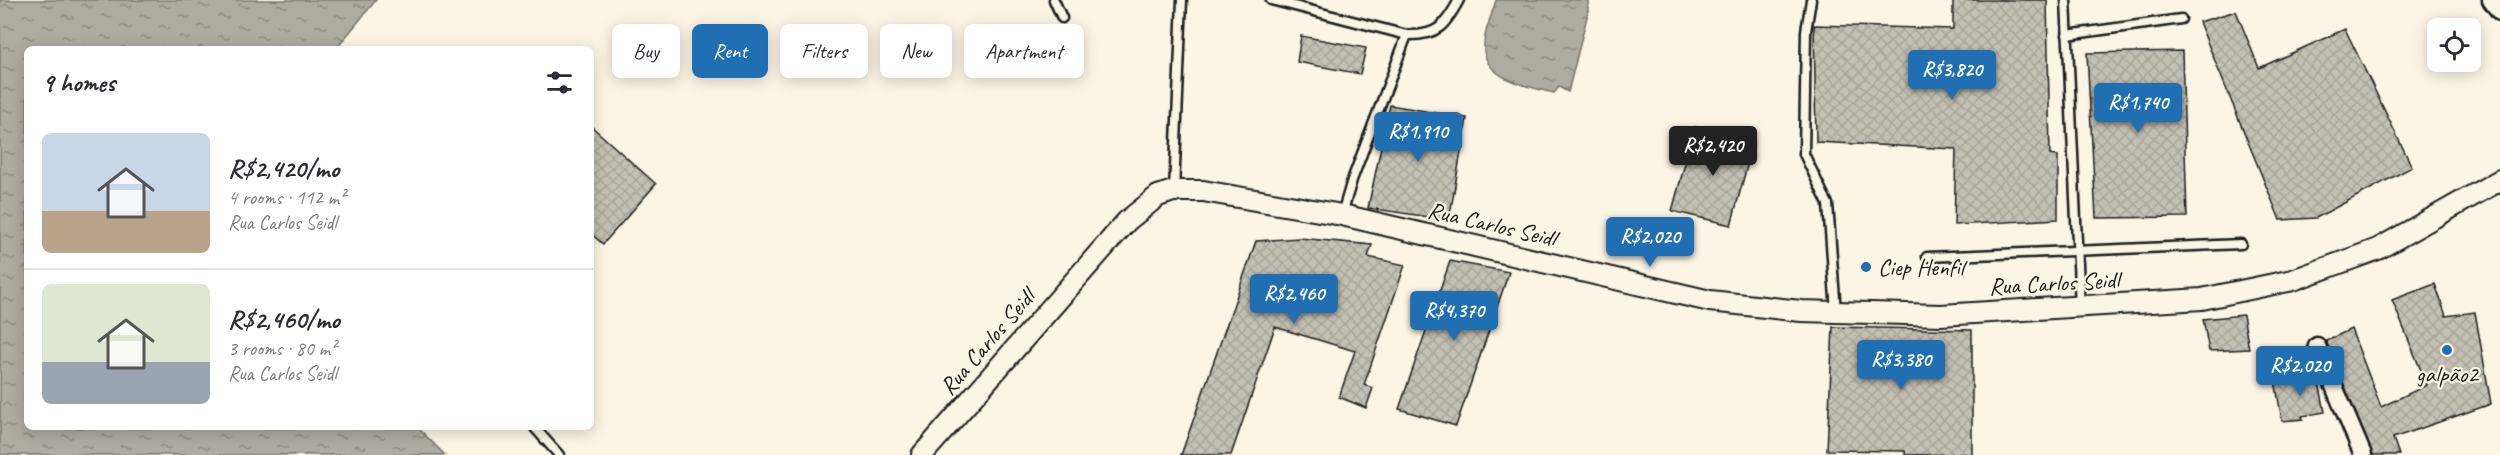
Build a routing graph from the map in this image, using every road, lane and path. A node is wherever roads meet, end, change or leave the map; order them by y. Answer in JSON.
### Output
{"nodes":[{"id":1,"x":1054,"y":0,"type":"edge"},
{"id":2,"x":1182,"y":0,"type":"edge"},
{"id":3,"x":1271,"y":0,"type":"edge"},
{"id":4,"x":1459,"y":0,"type":"edge"},
{"id":5,"x":1811,"y":0,"type":"edge"},
{"id":6,"x":2066,"y":0,"type":"edge"},
{"id":7,"x":2491,"y":0,"type":"edge"},
{"id":8,"x":2500,"y":12,"type":"edge"},
{"id":9,"x":1062,"y":18,"type":"dead end"},
{"id":10,"x":2181,"y":19,"type":"dead end"},
{"id":11,"x":1407,"y":35,"type":"junction"},
{"id":12,"x":2067,"y":35,"type":"junction"},
{"id":13,"x":2500,"y":180,"type":"edge"},
{"id":14,"x":1173,"y":191,"type":"junction"},
{"id":15,"x":1342,"y":215,"type":"junction"},
{"id":16,"x":2241,"y":244,"type":"dead end"},
{"id":17,"x":2077,"y":253,"type":"junction"},
{"id":18,"x":1927,"y":257,"type":"dead end"},
{"id":19,"x":2080,"y":308,"type":"junction"},
{"id":20,"x":1836,"y":312,"type":"junction"},
{"id":21,"x":2317,"y":346,"type":"dead end"},
{"id":22,"x":537,"y":430,"type":"edge"},
{"id":23,"x":559,"y":455,"type":"edge"},
{"id":24,"x":922,"y":455,"type":"edge"},
{"id":25,"x":2363,"y":455,"type":"edge"}],
"edges":[{"from":1,"to":9,"type":"lane"},
{"from":2,"to":14,"type":"lane"},
{"from":3,"to":11,"type":"lane"},
{"from":4,"to":11,"type":"lane"},
{"from":5,"to":20,"type":"lane"},
{"from":6,"to":12,"type":"lane"},
{"from":7,"to":8,"type":"street"},
{"from":10,"to":12,"type":"lane"},
{"from":11,"to":15,"type":"lane"},
{"from":12,"to":17,"type":"lane"},
{"from":13,"to":19,"type":"street","name":"Rua Carlos Seidl"},
{"from":14,"to":15,"type":"street","name":"Rua Carlos Seidl"},
{"from":14,"to":24,"type":"street","name":"Rua Carlos Seidl"},
{"from":15,"to":20,"type":"street","name":"Rua Carlos Seidl"},
{"from":16,"to":17,"type":"lane"},
{"from":17,"to":18,"type":"lane"},
{"from":17,"to":19,"type":"lane"},
{"from":19,"to":20,"type":"street","name":"Rua Carlos Seidl"},
{"from":21,"to":25,"type":"street"},
{"from":22,"to":23,"type":"lane"}]}
